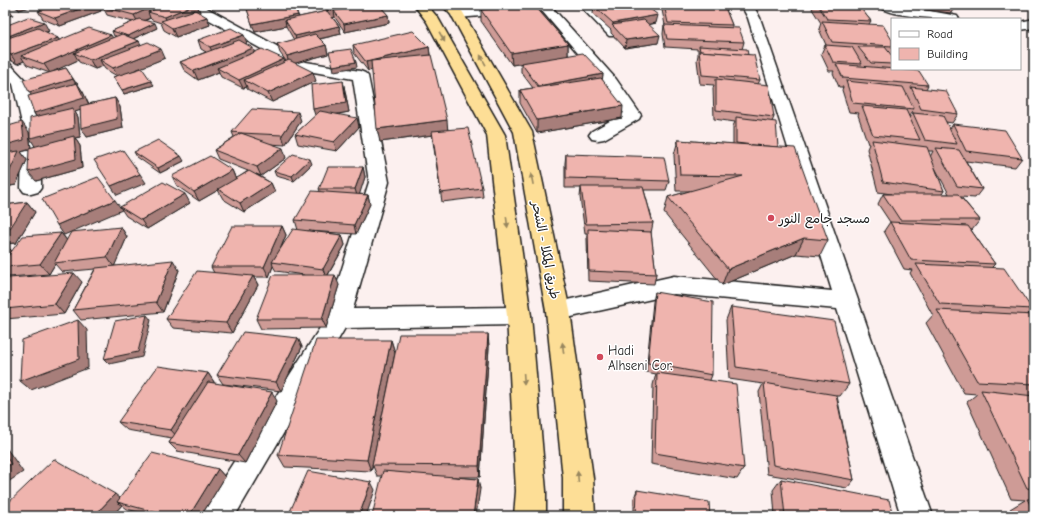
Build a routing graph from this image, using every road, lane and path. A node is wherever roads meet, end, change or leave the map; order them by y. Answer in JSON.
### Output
{"nodes":[{"id":1,"x":178,"y":5,"type":"edge"},
{"id":2,"x":420,"y":5,"type":"edge"},
{"id":3,"x":585,"y":5,"type":"edge"},
{"id":4,"x":747,"y":5,"type":"edge"},
{"id":5,"x":884,"y":5,"type":"edge"},
{"id":6,"x":453,"y":10,"type":"edge"},
{"id":7,"x":946,"y":18,"type":"edge"},
{"id":8,"x":1034,"y":23,"type":"edge"},
{"id":9,"x":1021,"y":26,"type":"edge"},
{"id":10,"x":623,"y":41,"type":"edge"},
{"id":11,"x":5,"y":67,"type":"edge"},
{"id":12,"x":598,"y":135,"type":"dead end"},
{"id":13,"x":31,"y":188,"type":"dead end"},
{"id":14,"x":847,"y":301,"type":"junction"},
{"id":15,"x":558,"y":311,"type":"junction"},
{"id":16,"x":519,"y":316,"type":"junction"},
{"id":17,"x":338,"y":319,"type":"junction"},
{"id":18,"x":217,"y":516,"type":"edge"},
{"id":19,"x":530,"y":516,"type":"edge"},
{"id":20,"x":579,"y":516,"type":"edge"},
{"id":21,"x":917,"y":516,"type":"edge"}],
"edges":[{"from":1,"to":17,"type":"street"},
{"from":2,"to":16,"type":"highway","one_way":true},
{"from":3,"to":10,"type":"street"},
{"from":4,"to":14,"type":"street"},
{"from":5,"to":7,"type":"street"},
{"from":6,"to":12,"type":"street"},
{"from":15,"to":6,"type":"highway","name":"طريق المكلا - الشحر","one_way":true},
{"from":8,"to":9,"type":"street"},
{"from":11,"to":13,"type":"street"},
{"from":14,"to":15,"type":"street"},
{"from":14,"to":21,"type":"street"},
{"from":20,"to":15,"type":"highway","name":"طريق المكلا - الشحر","one_way":true},
{"from":16,"to":17,"type":"street"},
{"from":16,"to":19,"type":"highway","one_way":true},
{"from":17,"to":18,"type":"street"}]}
